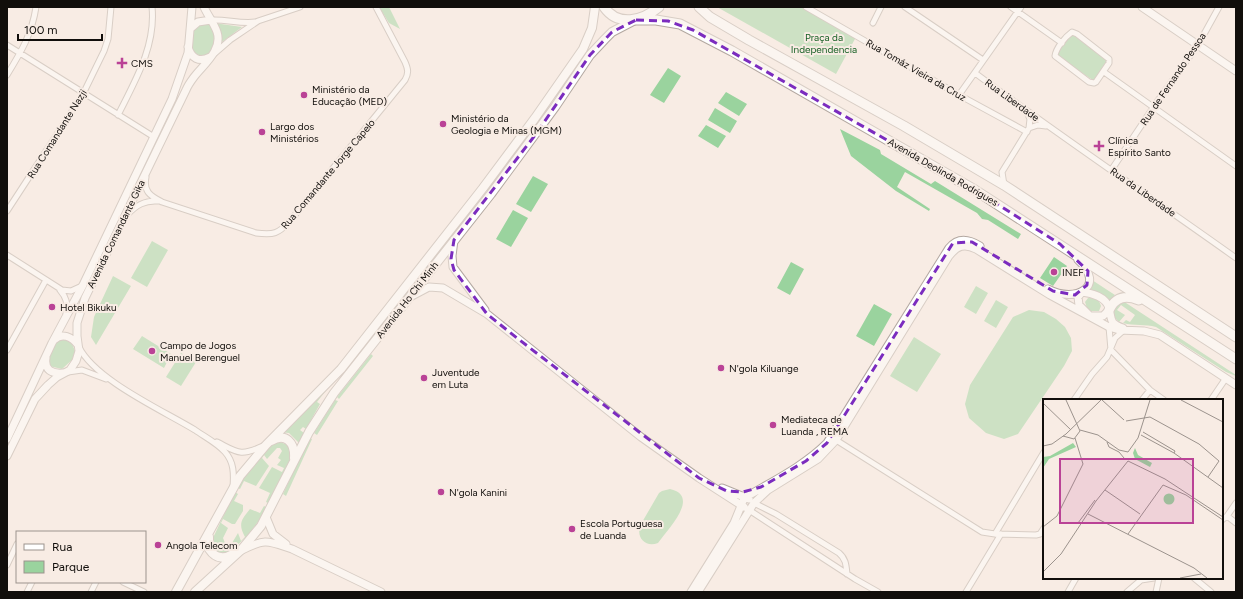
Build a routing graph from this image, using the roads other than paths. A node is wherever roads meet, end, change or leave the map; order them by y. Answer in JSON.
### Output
{"nodes":[{"id":1,"x":36,"y":7,"type":"edge"},
{"id":2,"x":111,"y":7,"type":"edge"},
{"id":3,"x":152,"y":7,"type":"edge"},
{"id":4,"x":192,"y":7,"type":"edge"},
{"id":5,"x":204,"y":7,"type":"edge"},
{"id":6,"x":300,"y":7,"type":"edge"},
{"id":7,"x":595,"y":7,"type":"edge"},
{"id":8,"x":604,"y":7,"type":"edge"},
{"id":9,"x":659,"y":7,"type":"edge"},
{"id":10,"x":699,"y":7,"type":"edge"},
{"id":11,"x":806,"y":7,"type":"edge"},
{"id":12,"x":881,"y":7,"type":"edge"},
{"id":13,"x":905,"y":7,"type":"edge"},
{"id":14,"x":1011,"y":7,"type":"edge"},
{"id":15,"x":1142,"y":7,"type":"edge"},
{"id":16,"x":1219,"y":7,"type":"edge"},
{"id":17,"x":376,"y":8,"type":"edge"},
{"id":18,"x":1019,"y":9,"type":"edge"},
{"id":19,"x":211,"y":20,"type":"junction"},
{"id":20,"x":636,"y":20,"type":"junction"},
{"id":21,"x":258,"y":21,"type":"junction"},
{"id":22,"x":873,"y":23,"type":"dead end"},
{"id":23,"x":191,"y":28,"type":"junction"},
{"id":24,"x":1062,"y":43,"type":"junction"},
{"id":25,"x":7,"y":45,"type":"edge"},
{"id":26,"x":1198,"y":45,"type":"junction"},
{"id":27,"x":188,"y":47,"type":"junction"},
{"id":28,"x":20,"y":53,"type":"junction"},
{"id":29,"x":212,"y":56,"type":"junction"},
{"id":30,"x":983,"y":60,"type":"junction"},
{"id":31,"x":1236,"y":70,"type":"edge"},
{"id":32,"x":1104,"y":72,"type":"junction"},
{"id":33,"x":975,"y":73,"type":"junction"},
{"id":34,"x":7,"y":75,"type":"edge"},
{"id":35,"x":84,"y":93,"type":"junction"},
{"id":36,"x":959,"y":95,"type":"junction"},
{"id":37,"x":1154,"y":108,"type":"junction"},
{"id":38,"x":1027,"y":111,"type":"junction"},
{"id":39,"x":118,"y":115,"type":"junction"},
{"id":40,"x":1049,"y":127,"type":"junction"},
{"id":41,"x":1028,"y":130,"type":"junction"},
{"id":42,"x":154,"y":138,"type":"junction"},
{"id":43,"x":1236,"y":166,"type":"edge"},
{"id":44,"x":147,"y":169,"type":"junction"},
{"id":45,"x":1112,"y":169,"type":"junction"},
{"id":46,"x":1002,"y":172,"type":"junction"},
{"id":47,"x":989,"y":176,"type":"junction"},
{"id":48,"x":1004,"y":185,"type":"junction"},
{"id":49,"x":162,"y":202,"type":"junction"},
{"id":50,"x":7,"y":211,"type":"edge"},
{"id":51,"x":121,"y":222,"type":"junction"},
{"id":52,"x":454,"y":240,"type":"junction"},
{"id":53,"x":1060,"y":244,"type":"junction"},
{"id":54,"x":7,"y":255,"type":"edge"},
{"id":55,"x":1236,"y":258,"type":"edge"},
{"id":56,"x":46,"y":280,"type":"junction"},
{"id":57,"x":83,"y":285,"type":"junction"},
{"id":58,"x":58,"y":288,"type":"junction"},
{"id":59,"x":1082,"y":292,"type":"junction"},
{"id":60,"x":408,"y":298,"type":"junction"},
{"id":61,"x":1154,"y":306,"type":"junction"},
{"id":62,"x":1110,"y":310,"type":"junction"},
{"id":63,"x":487,"y":314,"type":"junction"},
{"id":64,"x":1090,"y":316,"type":"junction"},
{"id":65,"x":66,"y":319,"type":"junction"},
{"id":66,"x":1109,"y":327,"type":"junction"},
{"id":67,"x":1127,"y":330,"type":"junction"},
{"id":68,"x":1236,"y":337,"type":"edge"},
{"id":69,"x":54,"y":340,"type":"junction"},
{"id":70,"x":79,"y":347,"type":"junction"},
{"id":71,"x":7,"y":350,"type":"edge"},
{"id":72,"x":1111,"y":350,"type":"junction"},
{"id":73,"x":46,"y":356,"type":"junction"},
{"id":74,"x":1236,"y":359,"type":"edge"},
{"id":75,"x":67,"y":373,"type":"junction"},
{"id":76,"x":1226,"y":378,"type":"junction"},
{"id":77,"x":114,"y":382,"type":"junction"},
{"id":78,"x":1236,"y":384,"type":"edge"},
{"id":79,"x":1150,"y":390,"type":"junction"},
{"id":80,"x":1075,"y":399,"type":"edge"},
{"id":81,"x":1143,"y":399,"type":"edge"},
{"id":82,"x":1163,"y":399,"type":"edge"},
{"id":83,"x":1212,"y":399,"type":"edge"},
{"id":84,"x":208,"y":438,"type":"junction"},
{"id":85,"x":7,"y":439,"type":"edge"},
{"id":86,"x":836,"y":440,"type":"junction"},
{"id":87,"x":266,"y":445,"type":"junction"},
{"id":88,"x":1043,"y":454,"type":"edge"},
{"id":89,"x":7,"y":456,"type":"edge"},
{"id":90,"x":294,"y":461,"type":"junction"},
{"id":91,"x":699,"y":478,"type":"junction"},
{"id":92,"x":761,"y":487,"type":"junction"},
{"id":93,"x":232,"y":488,"type":"junction"},
{"id":94,"x":727,"y":491,"type":"junction"},
{"id":95,"x":746,"y":497,"type":"junction"},
{"id":96,"x":754,"y":503,"type":"junction"},
{"id":97,"x":1236,"y":503,"type":"edge"},
{"id":98,"x":741,"y":505,"type":"junction"},
{"id":99,"x":749,"y":510,"type":"junction"},
{"id":100,"x":1227,"y":516,"type":"junction"},
{"id":101,"x":266,"y":517,"type":"junction"},
{"id":102,"x":1223,"y":519,"type":"edge"},
{"id":103,"x":1236,"y":523,"type":"edge"},
{"id":104,"x":211,"y":530,"type":"junction"},
{"id":105,"x":1043,"y":530,"type":"edge"},
{"id":106,"x":998,"y":534,"type":"junction"},
{"id":107,"x":16,"y":546,"type":"edge"},
{"id":108,"x":292,"y":549,"type":"junction"},
{"id":109,"x":241,"y":550,"type":"junction"},
{"id":110,"x":7,"y":565,"type":"edge"},
{"id":111,"x":847,"y":574,"type":"junction"},
{"id":112,"x":1075,"y":579,"type":"edge"},
{"id":113,"x":1148,"y":579,"type":"edge"},
{"id":114,"x":1159,"y":579,"type":"edge"},
{"id":115,"x":1195,"y":579,"type":"edge"},
{"id":116,"x":32,"y":583,"type":"edge"},
{"id":117,"x":125,"y":583,"type":"edge"},
{"id":118,"x":27,"y":592,"type":"edge"},
{"id":119,"x":144,"y":592,"type":"edge"},
{"id":120,"x":176,"y":592,"type":"edge"},
{"id":121,"x":195,"y":592,"type":"edge"},
{"id":122,"x":381,"y":592,"type":"edge"},
{"id":123,"x":691,"y":592,"type":"edge"},
{"id":124,"x":698,"y":592,"type":"edge"},
{"id":125,"x":878,"y":592,"type":"edge"},
{"id":126,"x":966,"y":592,"type":"edge"},
{"id":127,"x":1068,"y":592,"type":"edge"},
{"id":128,"x":1127,"y":592,"type":"edge"},
{"id":129,"x":1156,"y":592,"type":"edge"},
{"id":130,"x":1211,"y":592,"type":"edge"}],
"edges":[{"from":1,"to":28,"type":"street"},
{"from":2,"to":35,"type":"street","name":"Rua Comandante Nazji"},
{"from":3,"to":39,"type":"street"},
{"from":4,"to":23,"type":"street","name":"Avenida Comandante Gika"},
{"from":5,"to":19,"type":"street","name":"Avenida Comandante Gika"},
{"from":6,"to":21,"type":"street"},
{"from":7,"to":87,"type":"main road","name":"Avenida Ho Chi Minh"},
{"from":8,"to":20,"type":"highway","name":"Avenida Deolinda Rodrigues"},
{"from":9,"to":20,"type":"highway"},
{"from":10,"to":47,"type":"highway","name":"Avenida Deolinda Rodrigues"},
{"from":11,"to":36,"type":"street","name":"Rua Tomáz Vieira da Cruz"},
{"from":12,"to":22,"type":"street"},
{"from":13,"to":30,"type":"street"},
{"from":14,"to":18,"type":"street"},
{"from":15,"to":26,"type":"street"},
{"from":16,"to":26,"type":"street","name":"Rua de Fernando Pessoa"},
{"from":17,"to":49,"type":"street","name":"Rua Comandante Jorge Capelo"},
{"from":18,"to":24,"type":"street"},
{"from":18,"to":30,"type":"street"},
{"from":19,"to":21,"type":"street"},
{"from":19,"to":23,"type":"street"},
{"from":19,"to":29,"type":"street","name":"Avenida Comandante Gika"},
{"from":20,"to":52,"type":"main road","name":"Avenida Ho Chi Minh"},
{"from":20,"to":53,"type":"highway","name":"Avenida Deolinda Rodrigues"},
{"from":21,"to":29,"type":"street"},
{"from":23,"to":27,"type":"street","name":"Avenida Comandante Gika"},
{"from":24,"to":32,"type":"street"},
{"from":24,"to":32,"type":"street"},
{"from":25,"to":28,"type":"street"},
{"from":26,"to":31,"type":"street"},
{"from":26,"to":37,"type":"street","name":"Rua de Fernando Pessoa"},
{"from":27,"to":29,"type":"street"},
{"from":27,"to":42,"type":"street","name":"Avenida Comandante Gika"},
{"from":28,"to":34,"type":"street"},
{"from":28,"to":35,"type":"street"},
{"from":29,"to":44,"type":"street","name":"Avenida Comandante Gika"},
{"from":30,"to":33,"type":"street"},
{"from":32,"to":37,"type":"street"},
{"from":33,"to":36,"type":"street"},
{"from":33,"to":38,"type":"street","name":"Rua Liberdade"},
{"from":35,"to":39,"type":"street"},
{"from":35,"to":50,"type":"street","name":"Rua Comandante Nazji"},
{"from":36,"to":41,"type":"street","name":"Rua Tomáz Vieira da Cruz"},
{"from":37,"to":43,"type":"street"},
{"from":37,"to":45,"type":"street","name":"Rua de Fernando Pessoa"},
{"from":38,"to":40,"type":"street","name":"Rua Liberdade"},
{"from":38,"to":41,"type":"street"},
{"from":39,"to":42,"type":"street"},
{"from":40,"to":41,"type":"street"},
{"from":40,"to":45,"type":"street","name":"Rua da Liberdade"},
{"from":41,"to":46,"type":"street"},
{"from":42,"to":57,"type":"street","name":"Avenida Comandante Gika"},
{"from":44,"to":49,"type":"street","name":"Rua Comandante Jorge Capelo"},
{"from":44,"to":51,"type":"street","name":"Avenida Comandante Gika"},
{"from":45,"to":55,"type":"street","name":"Rua da Liberdade"},
{"from":46,"to":47,"type":"street"},
{"from":46,"to":48,"type":"street"},
{"from":47,"to":48,"type":"highway","name":"Avenida Deolinda Rodrigues"},
{"from":48,"to":68,"type":"highway","name":"Avenida Deolinda Rodrigues"},
{"from":49,"to":51,"type":"street","name":"Rua Comandante Jorge Capelo"},
{"from":51,"to":70,"type":"street","name":"Avenida Comandante Gika"},
{"from":52,"to":60,"type":"main road","name":"Avenida Ho Chi Minh"},
{"from":52,"to":63,"type":"street"},
{"from":53,"to":59,"type":"street"},
{"from":53,"to":61,"type":"highway","name":"Avenida Deolinda Rodrigues"},
{"from":54,"to":56,"type":"street"},
{"from":56,"to":58,"type":"street"},
{"from":56,"to":71,"type":"street"},
{"from":57,"to":58,"type":"street"},
{"from":57,"to":65,"type":"street","name":"Avenida Comandante Gika"},
{"from":58,"to":65,"type":"street"},
{"from":59,"to":62,"type":"street"},
{"from":59,"to":64,"type":"street"},
{"from":59,"to":92,"type":"street"},
{"from":60,"to":63,"type":"street"},
{"from":60,"to":90,"type":"main road","name":"Avenida Ho Chi Minh"},
{"from":61,"to":62,"type":"highway"},
{"from":61,"to":74,"type":"highway","name":"Avenida Deolinda Rodrigues"},
{"from":62,"to":64,"type":"street"},
{"from":62,"to":67,"type":"street"},
{"from":63,"to":91,"type":"street"},
{"from":64,"to":66,"type":"street"},
{"from":64,"to":86,"type":"street"},
{"from":65,"to":69,"type":"street","name":"Avenida Comandante Gika"},
{"from":66,"to":67,"type":"street"},
{"from":66,"to":72,"type":"street"},
{"from":67,"to":72,"type":"street"},
{"from":67,"to":76,"type":"street"},
{"from":69,"to":70,"type":"street"},
{"from":69,"to":73,"type":"street","name":"Avenida Comandante Gika"},
{"from":70,"to":75,"type":"street","name":"Avenida Comandante Gika"},
{"from":70,"to":77,"type":"street"},
{"from":72,"to":79,"type":"street"},
{"from":72,"to":80,"type":"street"},
{"from":73,"to":75,"type":"street"},
{"from":73,"to":85,"type":"street","name":"Avenida Comandante Gika"},
{"from":75,"to":77,"type":"street"},
{"from":75,"to":89,"type":"street","name":"Avenida Comandante Gika"},
{"from":76,"to":78,"type":"street"},
{"from":76,"to":83,"type":"street"},
{"from":77,"to":84,"type":"street"},
{"from":79,"to":81,"type":"street"},
{"from":79,"to":82,"type":"street"},
{"from":84,"to":87,"type":"street"},
{"from":84,"to":93,"type":"street"},
{"from":86,"to":96,"type":"street"},
{"from":86,"to":106,"type":"street"},
{"from":87,"to":90,"type":"main road"},
{"from":87,"to":93,"type":"main road","name":"Avenida Ho Chi Minh"},
{"from":88,"to":106,"type":"street"},
{"from":90,"to":101,"type":"main road","name":"Avenida Ho Chi Minh"},
{"from":91,"to":94,"type":"street"},
{"from":91,"to":98,"type":"street"},
{"from":92,"to":94,"type":"street"},
{"from":92,"to":95,"type":"street"},
{"from":93,"to":104,"type":"main road","name":"Avenida Ho Chi Minh"},
{"from":94,"to":95,"type":"street"},
{"from":95,"to":96,"type":"street"},
{"from":95,"to":98,"type":"street"},
{"from":96,"to":99,"type":"street"},
{"from":96,"to":111,"type":"street"},
{"from":97,"to":100,"type":"street"},
{"from":98,"to":99,"type":"street"},
{"from":98,"to":123,"type":"street"},
{"from":99,"to":111,"type":"street"},
{"from":99,"to":124,"type":"street"},
{"from":100,"to":102,"type":"street"},
{"from":100,"to":103,"type":"street"},
{"from":101,"to":108,"type":"street"},
{"from":101,"to":109,"type":"main road","name":"Avenida Ho Chi Minh"},
{"from":104,"to":109,"type":"main road"},
{"from":104,"to":120,"type":"main road","name":"Avenida Ho Chi Minh"},
{"from":105,"to":106,"type":"street"},
{"from":106,"to":126,"type":"street"},
{"from":107,"to":110,"type":"street"},
{"from":108,"to":109,"type":"street"},
{"from":108,"to":122,"type":"street"},
{"from":109,"to":121,"type":"main road","name":"Avenida Ho Chi Minh"},
{"from":111,"to":125,"type":"street"},
{"from":112,"to":127,"type":"street"},
{"from":113,"to":128,"type":"street"},
{"from":114,"to":129,"type":"street"},
{"from":115,"to":130,"type":"street"},
{"from":116,"to":118,"type":"street"},
{"from":117,"to":119,"type":"street"}]}
